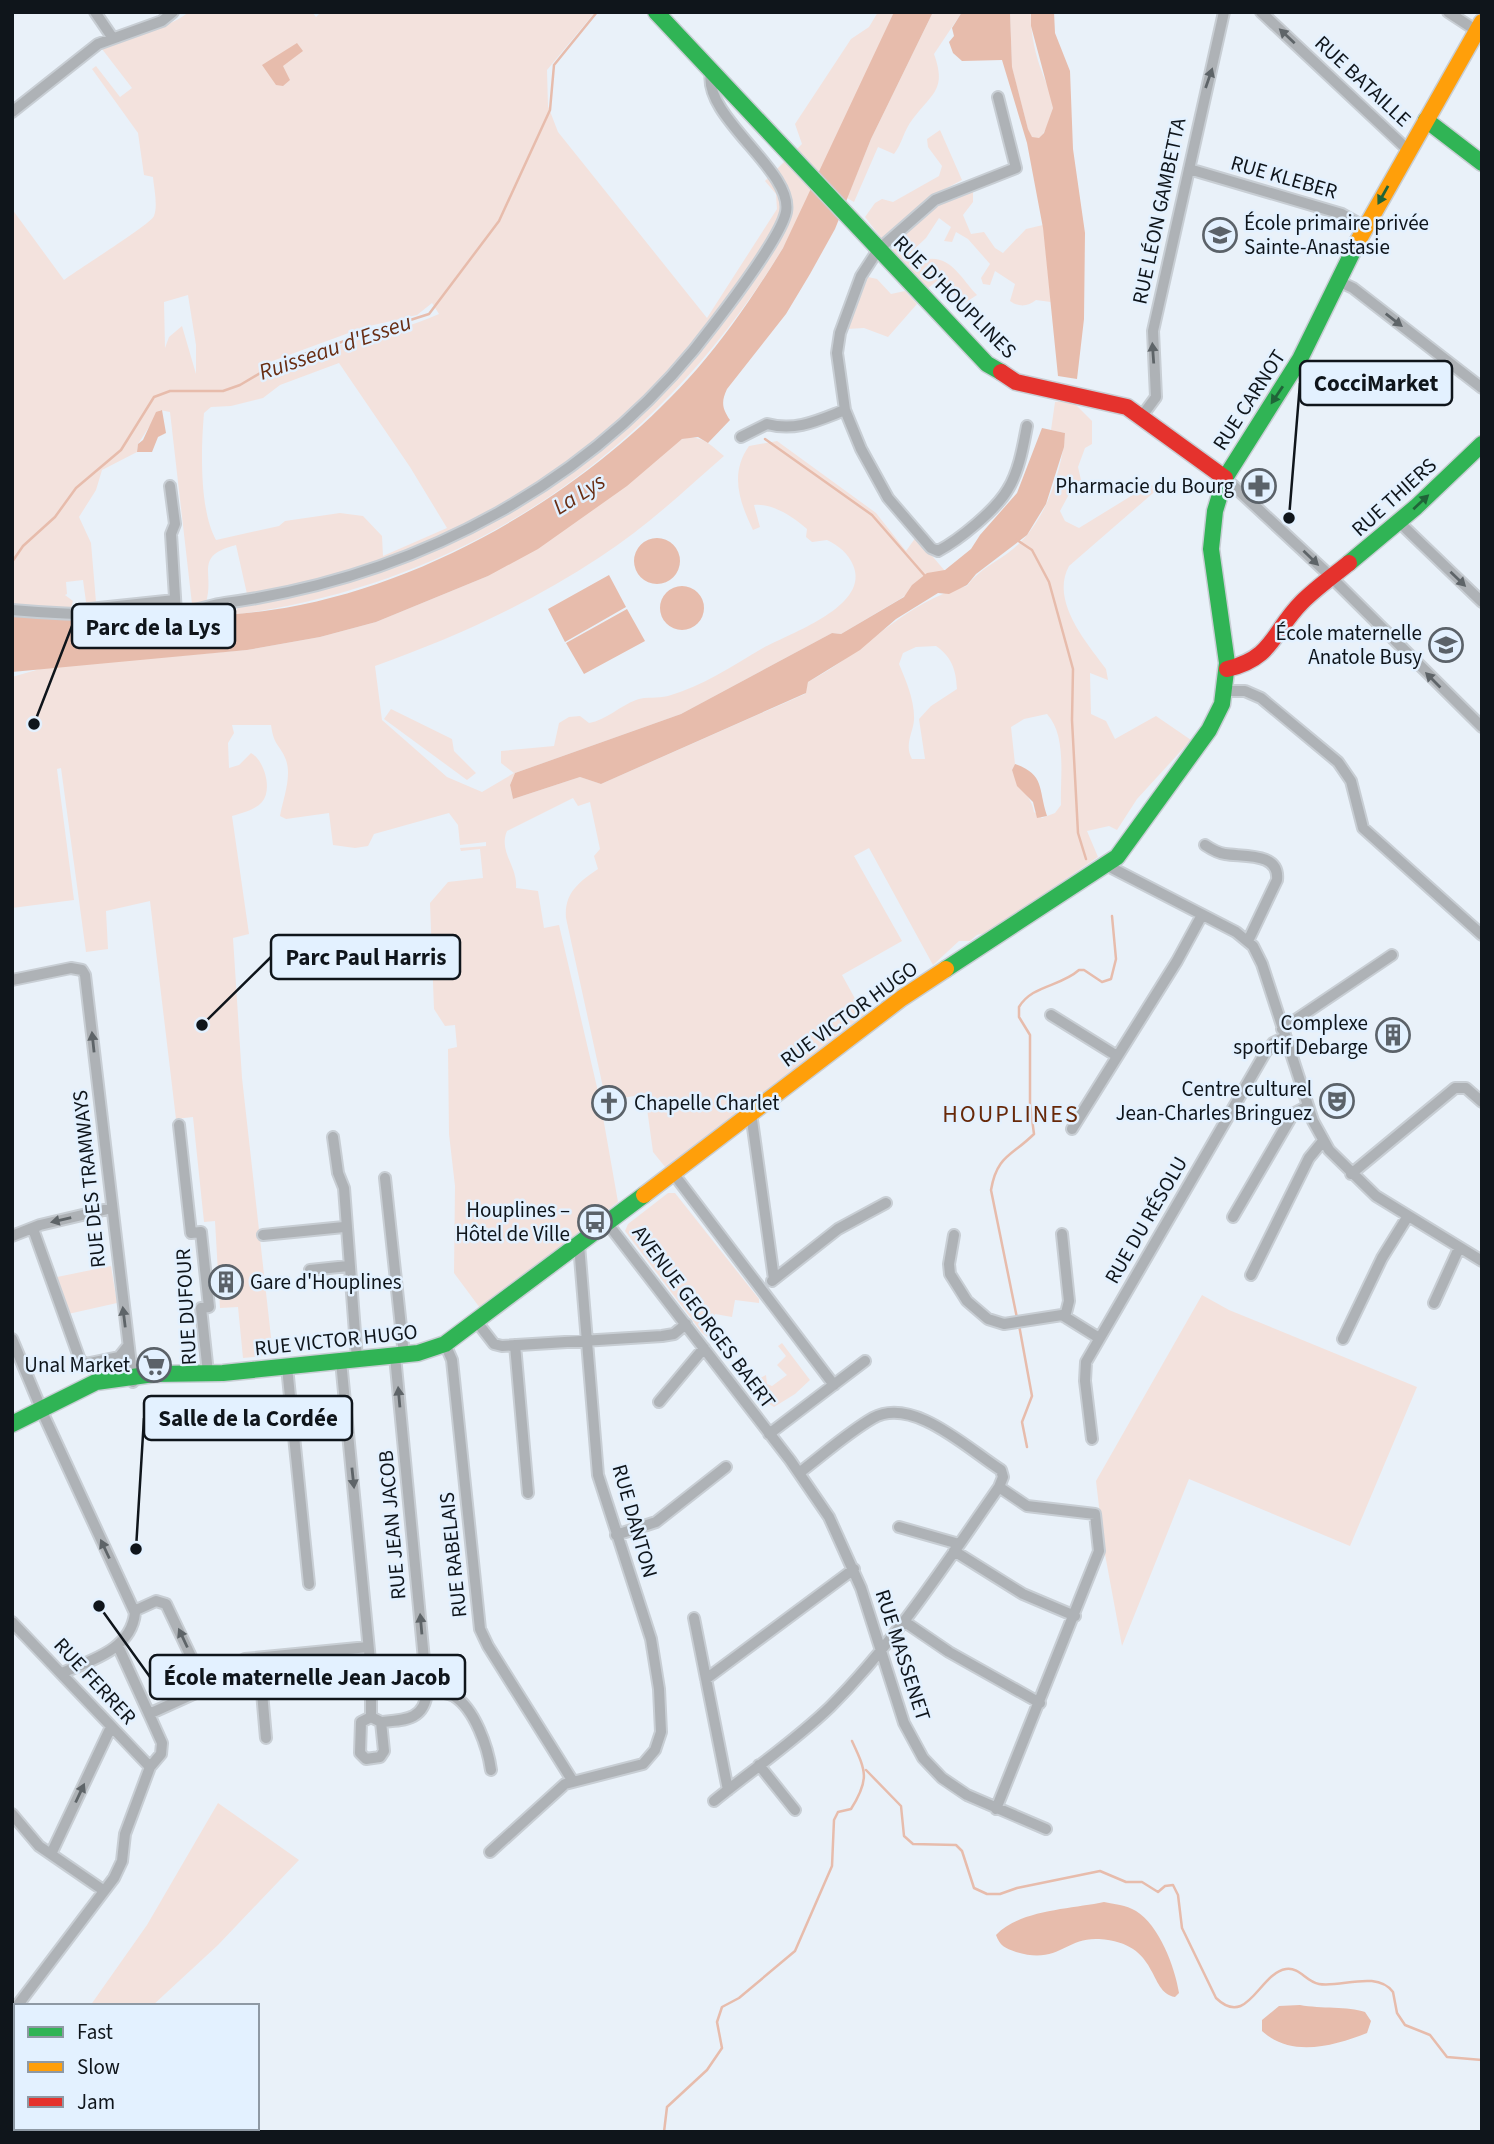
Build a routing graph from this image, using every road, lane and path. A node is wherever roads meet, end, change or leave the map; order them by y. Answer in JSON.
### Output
{"nodes":[{"id":1,"x":95,"y":12,"type":"edge"},
{"id":2,"x":173,"y":12,"type":"edge"},
{"id":3,"x":656,"y":12,"type":"edge"},
{"id":4,"x":1224,"y":12,"type":"edge"},
{"id":5,"x":1261,"y":12,"type":"edge"},
{"id":6,"x":1448,"y":12,"type":"edge"},
{"id":7,"x":1479,"y":26,"type":"edge"},
{"id":8,"x":112,"y":37,"type":"junction"},
{"id":9,"x":710,"y":72,"type":"junction"},
{"id":10,"x":998,"y":97,"type":"dead end"},
{"id":11,"x":12,"y":112,"type":"edge"},
{"id":12,"x":1426,"y":120,"type":"junction"},
{"id":13,"x":1408,"y":150,"type":"junction"},
{"id":14,"x":1482,"y":163,"type":"edge"},
{"id":15,"x":1189,"y":169,"type":"junction"},
{"id":16,"x":1366,"y":227,"type":"junction"},
{"id":17,"x":878,"y":250,"type":"junction"},
{"id":18,"x":1338,"y":281,"type":"junction"},
{"id":19,"x":1482,"y":388,"type":"edge"},
{"id":20,"x":845,"y":410,"type":"junction"},
{"id":21,"x":1142,"y":416,"type":"junction"},
{"id":22,"x":1027,"y":426,"type":"dead end"},
{"id":23,"x":741,"y":437,"type":"dead end"},
{"id":24,"x":1482,"y":444,"type":"edge"},
{"id":25,"x":1225,"y":478,"type":"junction"},
{"id":26,"x":170,"y":486,"type":"dead end"},
{"id":27,"x":1399,"y":522,"type":"junction"},
{"id":28,"x":1332,"y":578,"type":"junction"},
{"id":29,"x":175,"y":600,"type":"junction"},
{"id":30,"x":1482,"y":602,"type":"edge"},
{"id":31,"x":12,"y":610,"type":"edge"},
{"id":32,"x":176,"y":613,"type":"junction"},
{"id":33,"x":71,"y":614,"type":"junction"},
{"id":34,"x":1227,"y":669,"type":"junction"},
{"id":35,"x":1225,"y":691,"type":"junction"},
{"id":36,"x":1220,"y":709,"type":"joint"},
{"id":37,"x":1482,"y":727,"type":"edge"},
{"id":38,"x":1205,"y":845,"type":"dead end"},
{"id":39,"x":1108,"y":866,"type":"junction"},
{"id":40,"x":1202,"y":915,"type":"junction"},
{"id":41,"x":1482,"y":935,"type":"edge"},
{"id":42,"x":1248,"y":941,"type":"junction"},
{"id":43,"x":1392,"y":955,"type":"dead end"},
{"id":44,"x":12,"y":981,"type":"edge"},
{"id":45,"x":1051,"y":1015,"type":"dead end"},
{"id":46,"x":1284,"y":1033,"type":"junction"},
{"id":47,"x":1117,"y":1056,"type":"junction"},
{"id":48,"x":1482,"y":1102,"type":"edge"},
{"id":49,"x":1308,"y":1106,"type":"junction"},
{"id":50,"x":751,"y":1113,"type":"junction"},
{"id":51,"x":179,"y":1125,"type":"dead end"},
{"id":52,"x":1072,"y":1129,"type":"dead end"},
{"id":53,"x":333,"y":1137,"type":"dead end"},
{"id":54,"x":1323,"y":1141,"type":"junction"},
{"id":55,"x":673,"y":1173,"type":"junction"},
{"id":56,"x":1351,"y":1174,"type":"junction"},
{"id":57,"x":385,"y":1178,"type":"dead end"},
{"id":58,"x":886,"y":1203,"type":"dead end"},
{"id":59,"x":112,"y":1208,"type":"junction"},
{"id":60,"x":1408,"y":1216,"type":"junction"},
{"id":61,"x":1233,"y":1217,"type":"dead end"},
{"id":62,"x":608,"y":1224,"type":"junction"},
{"id":63,"x":344,"y":1227,"type":"junction"},
{"id":64,"x":33,"y":1228,"type":"junction"},
{"id":65,"x":1062,"y":1234,"type":"dead end"},
{"id":66,"x":262,"y":1235,"type":"dead end"},
{"id":67,"x":954,"y":1235,"type":"dead end"},
{"id":68,"x":12,"y":1236,"type":"edge"},
{"id":69,"x":579,"y":1245,"type":"junction"},
{"id":70,"x":1459,"y":1248,"type":"junction"},
{"id":71,"x":1482,"y":1261,"type":"edge"},
{"id":72,"x":348,"y":1266,"type":"junction"},
{"id":73,"x":310,"y":1269,"type":"dead end"},
{"id":74,"x":1251,"y":1275,"type":"dead end"},
{"id":75,"x":775,"y":1279,"type":"junction"},
{"id":76,"x":761,"y":1289,"type":"junction"},
{"id":77,"x":1434,"y":1303,"type":"dead end"},
{"id":78,"x":1065,"y":1317,"type":"junction"},
{"id":79,"x":477,"y":1322,"type":"junction"},
{"id":80,"x":686,"y":1324,"type":"junction"},
{"id":81,"x":1099,"y":1338,"type":"junction"},
{"id":82,"x":12,"y":1339,"type":"edge"},
{"id":83,"x":1343,"y":1339,"type":"dead end"},
{"id":84,"x":587,"y":1341,"type":"junction"},
{"id":85,"x":445,"y":1344,"type":"junction"},
{"id":86,"x":515,"y":1345,"type":"junction"},
{"id":87,"x":127,"y":1347,"type":"junction"},
{"id":88,"x":704,"y":1348,"type":"junction"},
{"id":89,"x":400,"y":1355,"type":"junction"},
{"id":90,"x":349,"y":1360,"type":"junction"},
{"id":91,"x":865,"y":1361,"type":"dead end"},
{"id":92,"x":287,"y":1367,"type":"junction"},
{"id":93,"x":208,"y":1373,"type":"junction"},
{"id":94,"x":133,"y":1381,"type":"junction"},
{"id":95,"x":834,"y":1385,"type":"junction"},
{"id":96,"x":659,"y":1402,"type":"dead end"},
{"id":97,"x":47,"y":1405,"type":"junction"},
{"id":98,"x":12,"y":1424,"type":"edge"},
{"id":99,"x":769,"y":1434,"type":"junction"},
{"id":100,"x":1092,"y":1439,"type":"dead end"},
{"id":101,"x":726,"y":1467,"type":"dead end"},
{"id":102,"x":799,"y":1473,"type":"junction"},
{"id":103,"x":999,"y":1487,"type":"junction"},
{"id":104,"x":528,"y":1493,"type":"dead end"},
{"id":105,"x":899,"y":1527,"type":"dead end"},
{"id":106,"x":616,"y":1535,"type":"junction"},
{"id":107,"x":956,"y":1548,"type":"junction"},
{"id":108,"x":854,"y":1569,"type":"junction"},
{"id":109,"x":309,"y":1584,"type":"dead end"},
{"id":110,"x":134,"y":1611,"type":"junction"},
{"id":111,"x":1075,"y":1616,"type":"junction"},
{"id":112,"x":694,"y":1618,"type":"dead end"},
{"id":113,"x":12,"y":1622,"type":"edge"},
{"id":114,"x":905,"y":1622,"type":"junction"},
{"id":115,"x":368,"y":1642,"type":"junction"},
{"id":116,"x":118,"y":1646,"type":"junction"},
{"id":117,"x":881,"y":1651,"type":"junction"},
{"id":118,"x":259,"y":1658,"type":"junction"},
{"id":119,"x":62,"y":1673,"type":"junction"},
{"id":120,"x":706,"y":1679,"type":"junction"},
{"id":121,"x":203,"y":1680,"type":"junction"},
{"id":122,"x":427,"y":1692,"type":"junction"},
{"id":123,"x":1040,"y":1703,"type":"junction"},
{"id":124,"x":149,"y":1714,"type":"junction"},
{"id":125,"x":111,"y":1727,"type":"junction"},
{"id":126,"x":266,"y":1738,"type":"dead end"},
{"id":127,"x":759,"y":1765,"type":"junction"},
{"id":128,"x":150,"y":1767,"type":"junction"},
{"id":129,"x":491,"y":1770,"type":"dead end"},
{"id":130,"x":572,"y":1780,"type":"junction"},
{"id":131,"x":728,"y":1790,"type":"junction"},
{"id":132,"x":714,"y":1801,"type":"dead end"},
{"id":133,"x":996,"y":1809,"type":"junction"},
{"id":134,"x":795,"y":1810,"type":"dead end"},
{"id":135,"x":12,"y":1814,"type":"edge"},
{"id":136,"x":1046,"y":1829,"type":"dead end"},
{"id":137,"x":490,"y":1852,"type":"dead end"},
{"id":138,"x":51,"y":1854,"type":"junction"},
{"id":139,"x":103,"y":1890,"type":"junction"},
{"id":140,"x":18,"y":2004,"type":"edge"}],
"edges":[{"from":1,"to":8,"type":"street"},
{"from":2,"to":8,"type":"street"},
{"from":3,"to":9,"type":"main road","name":"RUE D'HOUPLINES"},
{"from":15,"to":4,"type":"street","name":"RUE LÉON GAMBETTA","one_way":true},
{"from":13,"to":5,"type":"street","name":"RUE BATAILLE","one_way":true},
{"from":6,"to":7,"type":"street"},
{"from":7,"to":12,"type":"main road","name":"RUE CARNOT"},
{"from":8,"to":11,"type":"street"},
{"from":9,"to":17,"type":"main road","name":"RUE D'HOUPLINES"},
{"from":9,"to":32,"type":"street"},
{"from":10,"to":17,"type":"street"},
{"from":12,"to":13,"type":"main road","name":"RUE CARNOT"},
{"from":12,"to":14,"type":"main road"},
{"from":13,"to":16,"type":"main road","name":"RUE CARNOT","one_way":true},
{"from":15,"to":16,"type":"street","name":"RUE KLEBER"},
{"from":21,"to":15,"type":"street","name":"RUE LÉON GAMBETTA","one_way":true},
{"from":16,"to":18,"type":"main road","name":"RUE CARNOT"},
{"from":17,"to":20,"type":"street"},
{"from":17,"to":21,"type":"main road","name":"RUE D'HOUPLINES"},
{"from":18,"to":19,"type":"street","one_way":true},
{"from":18,"to":25,"type":"main road","name":"RUE CARNOT","one_way":true},
{"from":20,"to":22,"type":"street"},
{"from":20,"to":23,"type":"street"},
{"from":21,"to":25,"type":"main road","name":"RUE D'HOUPLINES"},
{"from":27,"to":24,"type":"main road","name":"RUE THIERS","one_way":true},
{"from":25,"to":28,"type":"street","one_way":true},
{"from":25,"to":34,"type":"main road","name":"RUE CARNOT"},
{"from":26,"to":29,"type":"street"},
{"from":27,"to":28,"type":"main road","name":"RUE THIERS"},
{"from":27,"to":30,"type":"street","one_way":true},
{"from":28,"to":34,"type":"main road","name":"RUE THIERS"},
{"from":37,"to":28,"type":"street","one_way":true},
{"from":29,"to":32,"type":"street"},
{"from":29,"to":33,"type":"street"},
{"from":31,"to":33,"type":"street"},
{"from":32,"to":33,"type":"street"},
{"from":34,"to":35,"type":"main road","name":"RUE CARNOT"},
{"from":35,"to":36,"type":"main road","name":"RUE CARNOT"},
{"from":35,"to":41,"type":"street"},
{"from":36,"to":39,"type":"main road","name":"RUE VICTOR HUGO"},
{"from":38,"to":42,"type":"street"},
{"from":39,"to":40,"type":"street"},
{"from":39,"to":50,"type":"main road","name":"RUE VICTOR HUGO"},
{"from":40,"to":42,"type":"street"},
{"from":40,"to":47,"type":"street"},
{"from":42,"to":46,"type":"street"},
{"from":43,"to":46,"type":"street","name":"RUE DU RÉSOLU"},
{"from":59,"to":44,"type":"street","name":"RUE DES TRAMWAYS","one_way":true},
{"from":45,"to":47,"type":"street"},
{"from":46,"to":49,"type":"street"},
{"from":46,"to":81,"type":"street","name":"RUE DU RÉSOLU"},
{"from":47,"to":52,"type":"street"},
{"from":48,"to":56,"type":"street"},
{"from":49,"to":54,"type":"street"},
{"from":49,"to":61,"type":"street"},
{"from":50,"to":55,"type":"main road","name":"RUE VICTOR HUGO"},
{"from":50,"to":75,"type":"street"},
{"from":51,"to":93,"type":"street","name":"RUE DUFOUR"},
{"from":53,"to":63,"type":"street"},
{"from":54,"to":56,"type":"street"},
{"from":54,"to":74,"type":"street"},
{"from":55,"to":62,"type":"main road","name":"RUE VICTOR HUGO"},
{"from":55,"to":76,"type":"street"},
{"from":56,"to":60,"type":"street"},
{"from":57,"to":89,"type":"street","name":"RUE JEAN JACOB"},
{"from":58,"to":75,"type":"street"},
{"from":59,"to":64,"type":"street","one_way":true},
{"from":87,"to":59,"type":"street","name":"RUE DES TRAMWAYS","one_way":true},
{"from":60,"to":70,"type":"street"},
{"from":60,"to":83,"type":"street"},
{"from":62,"to":69,"type":"main road","name":"RUE VICTOR HUGO"},
{"from":62,"to":80,"type":"street","name":"AVENUE GEORGES BAERT"},
{"from":63,"to":66,"type":"street"},
{"from":63,"to":72,"type":"street"},
{"from":64,"to":68,"type":"street"},
{"from":64,"to":87,"type":"street"},
{"from":65,"to":78,"type":"street"},
{"from":67,"to":78,"type":"street"},
{"from":69,"to":79,"type":"main road","name":"RUE VICTOR HUGO"},
{"from":69,"to":84,"type":"street","name":"RUE DANTON"},
{"from":70,"to":71,"type":"street"},
{"from":70,"to":77,"type":"street"},
{"from":72,"to":73,"type":"street"},
{"from":72,"to":90,"type":"street"},
{"from":75,"to":76,"type":"street"},
{"from":76,"to":95,"type":"street"},
{"from":78,"to":81,"type":"street"},
{"from":79,"to":85,"type":"main road","name":"RUE VICTOR HUGO"},
{"from":79,"to":86,"type":"street"},
{"from":80,"to":84,"type":"street"},
{"from":80,"to":88,"type":"street","name":"AVENUE GEORGES BAERT"},
{"from":81,"to":100,"type":"street","name":"RUE DU RÉSOLU"},
{"from":82,"to":97,"type":"street"},
{"from":84,"to":86,"type":"street"},
{"from":84,"to":106,"type":"street","name":"RUE DANTON"},
{"from":85,"to":89,"type":"main road","name":"RUE VICTOR HUGO"},
{"from":85,"to":130,"type":"street","name":"RUE RABELAIS"},
{"from":86,"to":104,"type":"street"},
{"from":87,"to":94,"type":"street","name":"RUE DES TRAMWAYS"},
{"from":88,"to":96,"type":"street"},
{"from":88,"to":99,"type":"street","name":"AVENUE GEORGES BAERT"},
{"from":89,"to":90,"type":"main road","name":"RUE VICTOR HUGO"},
{"from":122,"to":89,"type":"street","name":"RUE JEAN JACOB","one_way":true},
{"from":90,"to":92,"type":"main road","name":"RUE VICTOR HUGO"},
{"from":90,"to":115,"type":"street","one_way":true},
{"from":91,"to":95,"type":"street","name":"AVENUE GEORGES BAERT"},
{"from":92,"to":93,"type":"main road","name":"RUE VICTOR HUGO"},
{"from":92,"to":109,"type":"street"},
{"from":93,"to":94,"type":"main road","name":"RUE VICTOR HUGO"},
{"from":94,"to":97,"type":"main road","name":"RUE VICTOR HUGO"},
{"from":95,"to":99,"type":"street","name":"AVENUE GEORGES BAERT"},
{"from":97,"to":98,"type":"main road","name":"RUE VICTOR HUGO"},
{"from":110,"to":97,"type":"street","one_way":true},
{"from":99,"to":102,"type":"street","name":"AVENUE GEORGES BAERT"},
{"from":101,"to":106,"type":"street"},
{"from":102,"to":103,"type":"street"},
{"from":102,"to":108,"type":"street","name":"RUE MASSENET"},
{"from":103,"to":107,"type":"street"},
{"from":103,"to":111,"type":"street"},
{"from":105,"to":107,"type":"street"},
{"from":106,"to":130,"type":"street","name":"RUE DANTON"},
{"from":107,"to":111,"type":"street"},
{"from":107,"to":114,"type":"street"},
{"from":108,"to":117,"type":"street","name":"RUE MASSENET"},
{"from":108,"to":120,"type":"street"},
{"from":110,"to":116,"type":"street"},
{"from":121,"to":110,"type":"street","one_way":true},
{"from":111,"to":123,"type":"street"},
{"from":112,"to":120,"type":"street"},
{"from":113,"to":119,"type":"street","name":"RUE FERRER"},
{"from":114,"to":117,"type":"street"},
{"from":114,"to":123,"type":"street"},
{"from":115,"to":118,"type":"street"},
{"from":115,"to":122,"type":"street"},
{"from":116,"to":119,"type":"street"},
{"from":116,"to":124,"type":"street"},
{"from":117,"to":127,"type":"street"},
{"from":117,"to":133,"type":"street","name":"RUE MASSENET"},
{"from":118,"to":121,"type":"street"},
{"from":118,"to":126,"type":"street"},
{"from":119,"to":125,"type":"street","name":"RUE FERRER"},
{"from":120,"to":131,"type":"street"},
{"from":121,"to":124,"type":"street"},
{"from":122,"to":129,"type":"street"},
{"from":123,"to":133,"type":"street"},
{"from":124,"to":128,"type":"street"},
{"from":125,"to":128,"type":"street","name":"RUE FERRER"},
{"from":138,"to":125,"type":"street","one_way":true},
{"from":127,"to":131,"type":"street"},
{"from":127,"to":134,"type":"street"},
{"from":128,"to":139,"type":"street"},
{"from":130,"to":137,"type":"street"},
{"from":131,"to":132,"type":"street"},
{"from":133,"to":136,"type":"street","name":"RUE MASSENET"},
{"from":135,"to":138,"type":"street"},
{"from":138,"to":139,"type":"street"},
{"from":139,"to":140,"type":"street"}]}
